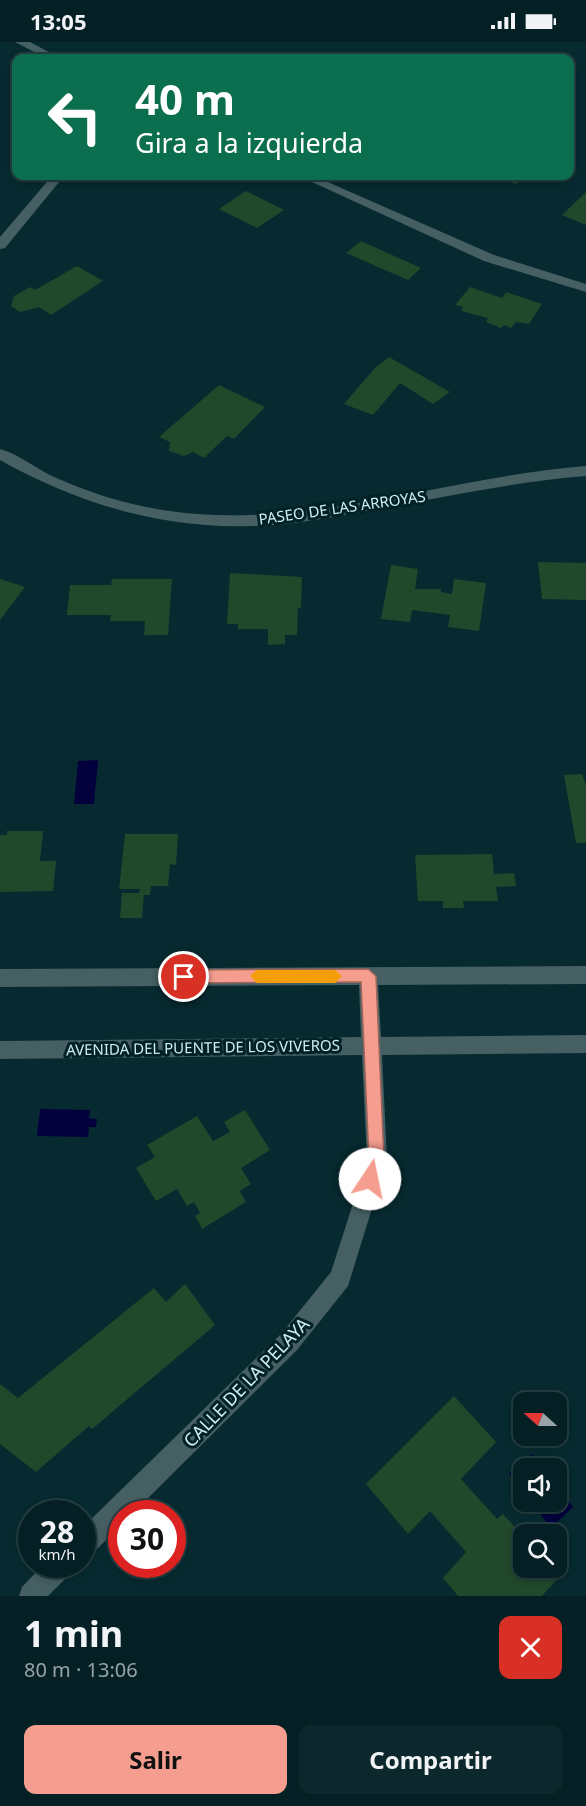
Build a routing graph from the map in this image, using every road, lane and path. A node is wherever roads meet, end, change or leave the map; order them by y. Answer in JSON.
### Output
{"nodes":[{"id":1,"x":21,"y":42,"type":"edge"},
{"id":2,"x":46,"y":54,"type":"edge"},
{"id":3,"x":55,"y":180,"type":"edge"},
{"id":4,"x":314,"y":180,"type":"edge"},
{"id":5,"x":0,"y":245,"type":"edge"},
{"id":6,"x":586,"y":288,"type":"edge"},
{"id":7,"x":0,"y":454,"type":"edge"},
{"id":8,"x":586,"y":471,"type":"edge"},
{"id":9,"x":586,"y":975,"type":"edge"},
{"id":10,"x":368,"y":976,"type":"junction"},
{"id":11,"x":0,"y":978,"type":"edge"},
{"id":12,"x":586,"y":1044,"type":"edge"},
{"id":13,"x":372,"y":1045,"type":"junction"},
{"id":14,"x":0,"y":1050,"type":"edge"},
{"id":15,"x":96,"y":1532,"type":"edge"},
{"id":16,"x":48,"y":1578,"type":"edge"},
{"id":17,"x":31,"y":1596,"type":"edge"}],
"edges":[{"from":1,"to":2,"type":"street"},
{"from":3,"to":5,"type":"street"},
{"from":4,"to":6,"type":"street"},
{"from":7,"to":8,"type":"street","name":"PASEO DE LAS ARROYAS"},
{"from":9,"to":10,"type":"street"},
{"from":10,"to":11,"type":"street"},
{"from":10,"to":13,"type":"street","name":"CALLE DE LA PELAYA"},
{"from":12,"to":13,"type":"street","name":"AVENIDA DEL PUENTE DE LOS VIVEROS"},
{"from":13,"to":14,"type":"street","name":"AVENIDA DEL PUENTE DE LOS VIVEROS"},
{"from":13,"to":15,"type":"street","name":"CALLE DE LA PELAYA"},
{"from":16,"to":17,"type":"street"}]}
